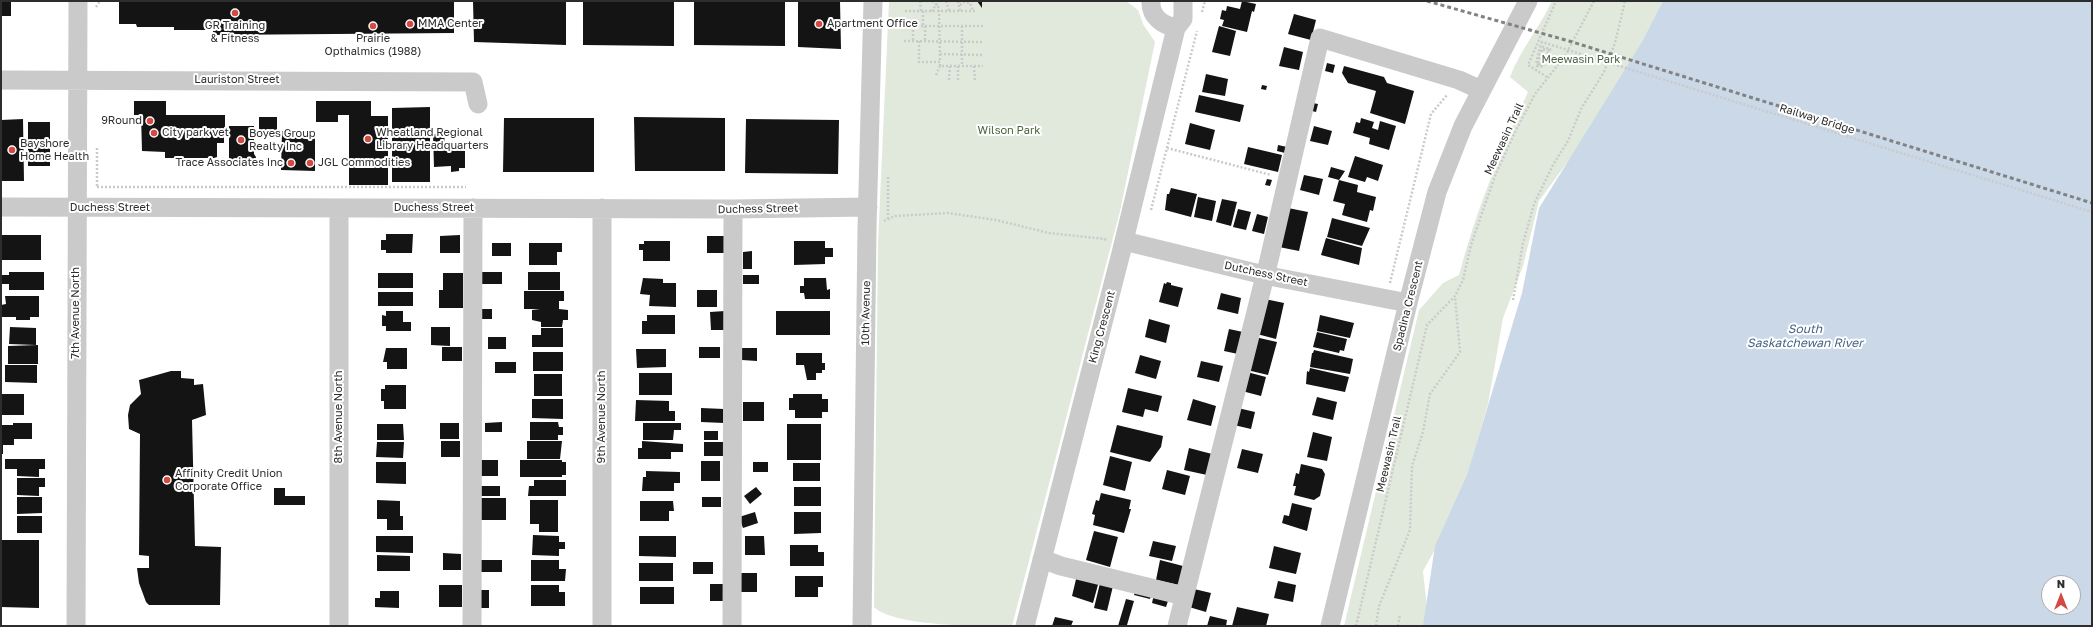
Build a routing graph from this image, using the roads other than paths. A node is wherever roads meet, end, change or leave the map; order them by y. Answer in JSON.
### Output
{"nodes":[{"id":1,"x":78,"y":1,"type":"edge"},
{"id":2,"x":873,"y":1,"type":"edge"},
{"id":3,"x":1151,"y":1,"type":"edge"},
{"id":4,"x":1183,"y":1,"type":"edge"},
{"id":5,"x":1528,"y":1,"type":"edge"},
{"id":6,"x":1176,"y":28,"type":"junction"},
{"id":7,"x":1,"y":80,"type":"edge"},
{"id":8,"x":78,"y":80,"type":"junction"},
{"id":9,"x":1481,"y":90,"type":"junction"},
{"id":10,"x":478,"y":104,"type":"dead end"},
{"id":11,"x":1,"y":207,"type":"edge"},
{"id":12,"x":868,"y":207,"type":"junction"},
{"id":13,"x":339,"y":208,"type":"junction"},
{"id":14,"x":473,"y":208,"type":"junction"},
{"id":15,"x":602,"y":208,"type":"junction"},
{"id":16,"x":76,"y":209,"type":"junction"},
{"id":17,"x":733,"y":209,"type":"junction"},
{"id":18,"x":1123,"y":247,"type":"junction"},
{"id":19,"x":1264,"y":275,"type":"junction"},
{"id":20,"x":1408,"y":303,"type":"junction"},
{"id":21,"x":1042,"y":559,"type":"junction"},
{"id":22,"x":1184,"y":596,"type":"junction"},
{"id":23,"x":76,"y":626,"type":"edge"},
{"id":24,"x":339,"y":626,"type":"edge"},
{"id":25,"x":472,"y":626,"type":"edge"},
{"id":26,"x":602,"y":626,"type":"edge"},
{"id":27,"x":732,"y":626,"type":"edge"},
{"id":28,"x":862,"y":626,"type":"edge"},
{"id":29,"x":1024,"y":626,"type":"edge"},
{"id":30,"x":1177,"y":626,"type":"edge"},
{"id":31,"x":1330,"y":626,"type":"edge"}],
"edges":[{"from":1,"to":8,"type":"street","name":"7th Avenue North"},
{"from":2,"to":12,"type":"street","name":"10th Avenue"},
{"from":3,"to":6,"type":"street"},
{"from":4,"to":6,"type":"street","name":"King Crescent"},
{"from":5,"to":9,"type":"street","name":"Spadina Crescent"},
{"from":6,"to":18,"type":"street","name":"King Crescent"},
{"from":7,"to":8,"type":"street","name":"Lauriston Street"},
{"from":8,"to":10,"type":"street","name":"Lauriston Street"},
{"from":8,"to":16,"type":"street","name":"7th Avenue North"},
{"from":9,"to":19,"type":"street"},
{"from":9,"to":20,"type":"street","name":"Spadina Crescent"},
{"from":11,"to":16,"type":"street","name":"Duchess Street"},
{"from":12,"to":17,"type":"street","name":"Duchess Street"},
{"from":12,"to":28,"type":"street","name":"10th Avenue"},
{"from":13,"to":14,"type":"street","name":"Duchess Street"},
{"from":13,"to":16,"type":"street","name":"Duchess Street"},
{"from":13,"to":24,"type":"street","name":"8th Avenue North"},
{"from":14,"to":15,"type":"street","name":"Duchess Street"},
{"from":14,"to":25,"type":"street"},
{"from":15,"to":17,"type":"street","name":"Duchess Street"},
{"from":15,"to":26,"type":"street","name":"9th Avenue North"},
{"from":16,"to":23,"type":"street","name":"7th Avenue North"},
{"from":17,"to":27,"type":"street"},
{"from":18,"to":19,"type":"street","name":"Dutchess Street"},
{"from":18,"to":21,"type":"street","name":"King Crescent"},
{"from":19,"to":20,"type":"street","name":"Dutchess Street"},
{"from":19,"to":22,"type":"street"},
{"from":20,"to":31,"type":"street","name":"Spadina Crescent"},
{"from":21,"to":22,"type":"street"},
{"from":21,"to":29,"type":"street","name":"King Crescent"},
{"from":22,"to":30,"type":"street"}]}
